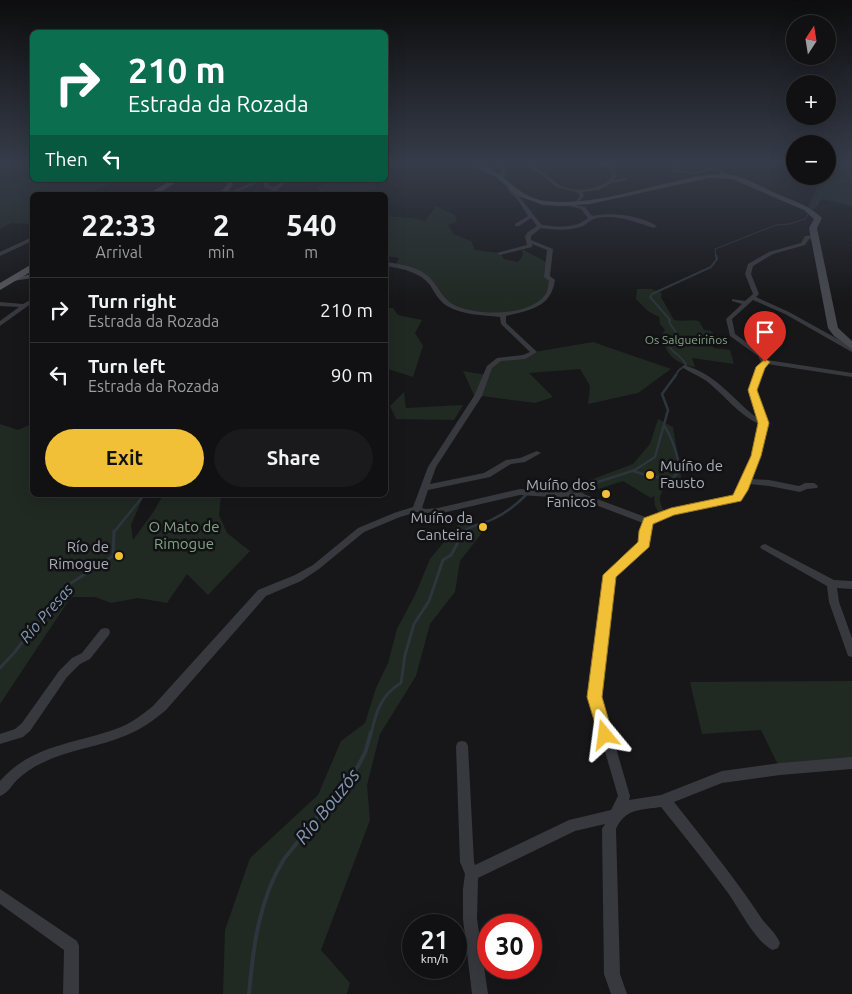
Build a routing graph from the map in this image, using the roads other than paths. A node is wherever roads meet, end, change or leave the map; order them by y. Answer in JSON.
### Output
{"nodes":[{"id":1,"x":527,"y":209,"type":"edge"},
{"id":2,"x":584,"y":209,"type":"edge"},
{"id":3,"x":804,"y":209,"type":"edge"},
{"id":4,"x":531,"y":216,"type":"junction"},
{"id":5,"x":591,"y":218,"type":"junction"},
{"id":6,"x":517,"y":224,"type":"dead end"},
{"id":7,"x":540,"y":226,"type":"junction"},
{"id":8,"x":654,"y":226,"type":"dead end"},
{"id":9,"x":815,"y":237,"type":"junction"},
{"id":10,"x":30,"y":240,"type":"edge"},
{"id":11,"x":529,"y":241,"type":"junction"},
{"id":12,"x":500,"y":253,"type":"dead end"},
{"id":13,"x":0,"y":254,"type":"edge"},
{"id":14,"x":388,"y":265,"type":"edge"},
{"id":15,"x":30,"y":268,"type":"edge"},
{"id":16,"x":30,"y":276,"type":"edge"},
{"id":17,"x":13,"y":279,"type":"junction"},
{"id":18,"x":0,"y":287,"type":"edge"},
{"id":19,"x":752,"y":297,"type":"junction"},
{"id":20,"x":734,"y":300,"type":"dead end"},
{"id":21,"x":30,"y":302,"type":"edge"},
{"id":22,"x":745,"y":303,"type":"junction"},
{"id":23,"x":0,"y":304,"type":"edge"},
{"id":24,"x":23,"y":306,"type":"junction"},
{"id":25,"x":502,"y":314,"type":"junction"},
{"id":26,"x":0,"y":324,"type":"edge"},
{"id":27,"x":852,"y":348,"type":"edge"},
{"id":28,"x":765,"y":362,"type":"junction"},
{"id":29,"x":685,"y":367,"type":"dead end"},
{"id":30,"x":852,"y":376,"type":"edge"},
{"id":31,"x":764,"y":423,"type":"junction"},
{"id":32,"x":537,"y":453,"type":"dead end"},
{"id":33,"x":745,"y":481,"type":"junction"},
{"id":34,"x":814,"y":486,"type":"dead end"},
{"id":35,"x":424,"y":488,"type":"junction"},
{"id":36,"x":417,"y":509,"type":"junction"},
{"id":37,"x":648,"y":521,"type":"junction"},
{"id":38,"x":765,"y":547,"type":"dead end"},
{"id":39,"x":832,"y":584,"type":"junction"},
{"id":40,"x":852,"y":585,"type":"edge"},
{"id":41,"x":105,"y":632,"type":"dead end"},
{"id":42,"x":852,"y":653,"type":"edge"},
{"id":43,"x":0,"y":740,"type":"edge"},
{"id":44,"x":462,"y":746,"type":"dead end"},
{"id":45,"x":852,"y":763,"type":"edge"},
{"id":46,"x":0,"y":790,"type":"edge"},
{"id":47,"x":664,"y":800,"type":"junction"},
{"id":48,"x":615,"y":815,"type":"junction"},
{"id":49,"x":472,"y":874,"type":"junction"},
{"id":50,"x":0,"y":896,"type":"edge"},
{"id":51,"x":773,"y":943,"type":"dead end"},
{"id":52,"x":71,"y":994,"type":"edge"},
{"id":53,"x":480,"y":994,"type":"edge"},
{"id":54,"x":619,"y":994,"type":"edge"}],
"edges":[{"from":1,"to":4,"type":"street"},
{"from":2,"to":5,"type":"street"},
{"from":3,"to":9,"type":"street"},
{"from":4,"to":6,"type":"street"},
{"from":4,"to":7,"type":"street"},
{"from":5,"to":7,"type":"street"},
{"from":5,"to":8,"type":"street"},
{"from":7,"to":11,"type":"street"},
{"from":9,"to":19,"type":"street"},
{"from":9,"to":27,"type":"street"},
{"from":10,"to":13,"type":"street"},
{"from":11,"to":12,"type":"street"},
{"from":11,"to":25,"type":"street"},
{"from":14,"to":25,"type":"street"},
{"from":15,"to":17,"type":"main road"},
{"from":16,"to":17,"type":"street"},
{"from":17,"to":18,"type":"main road"},
{"from":19,"to":22,"type":"street"},
{"from":19,"to":27,"type":"street"},
{"from":20,"to":22,"type":"street"},
{"from":21,"to":24,"type":"street"},
{"from":22,"to":28,"type":"street"},
{"from":23,"to":24,"type":"street"},
{"from":24,"to":26,"type":"street"},
{"from":25,"to":35,"type":"street"},
{"from":28,"to":30,"type":"street"},
{"from":28,"to":31,"type":"street"},
{"from":29,"to":31,"type":"street"},
{"from":31,"to":33,"type":"street"},
{"from":32,"to":35,"type":"street"},
{"from":33,"to":34,"type":"street"},
{"from":33,"to":37,"type":"street"},
{"from":35,"to":36,"type":"street"},
{"from":36,"to":37,"type":"street"},
{"from":36,"to":46,"type":"street"},
{"from":37,"to":48,"type":"street"},
{"from":38,"to":39,"type":"street"},
{"from":39,"to":40,"type":"street"},
{"from":39,"to":42,"type":"street"},
{"from":41,"to":43,"type":"street"},
{"from":44,"to":49,"type":"street"},
{"from":45,"to":47,"type":"street"},
{"from":47,"to":48,"type":"street"},
{"from":47,"to":51,"type":"street"},
{"from":48,"to":49,"type":"street"},
{"from":48,"to":54,"type":"street"},
{"from":49,"to":53,"type":"street"},
{"from":50,"to":52,"type":"street"}]}
